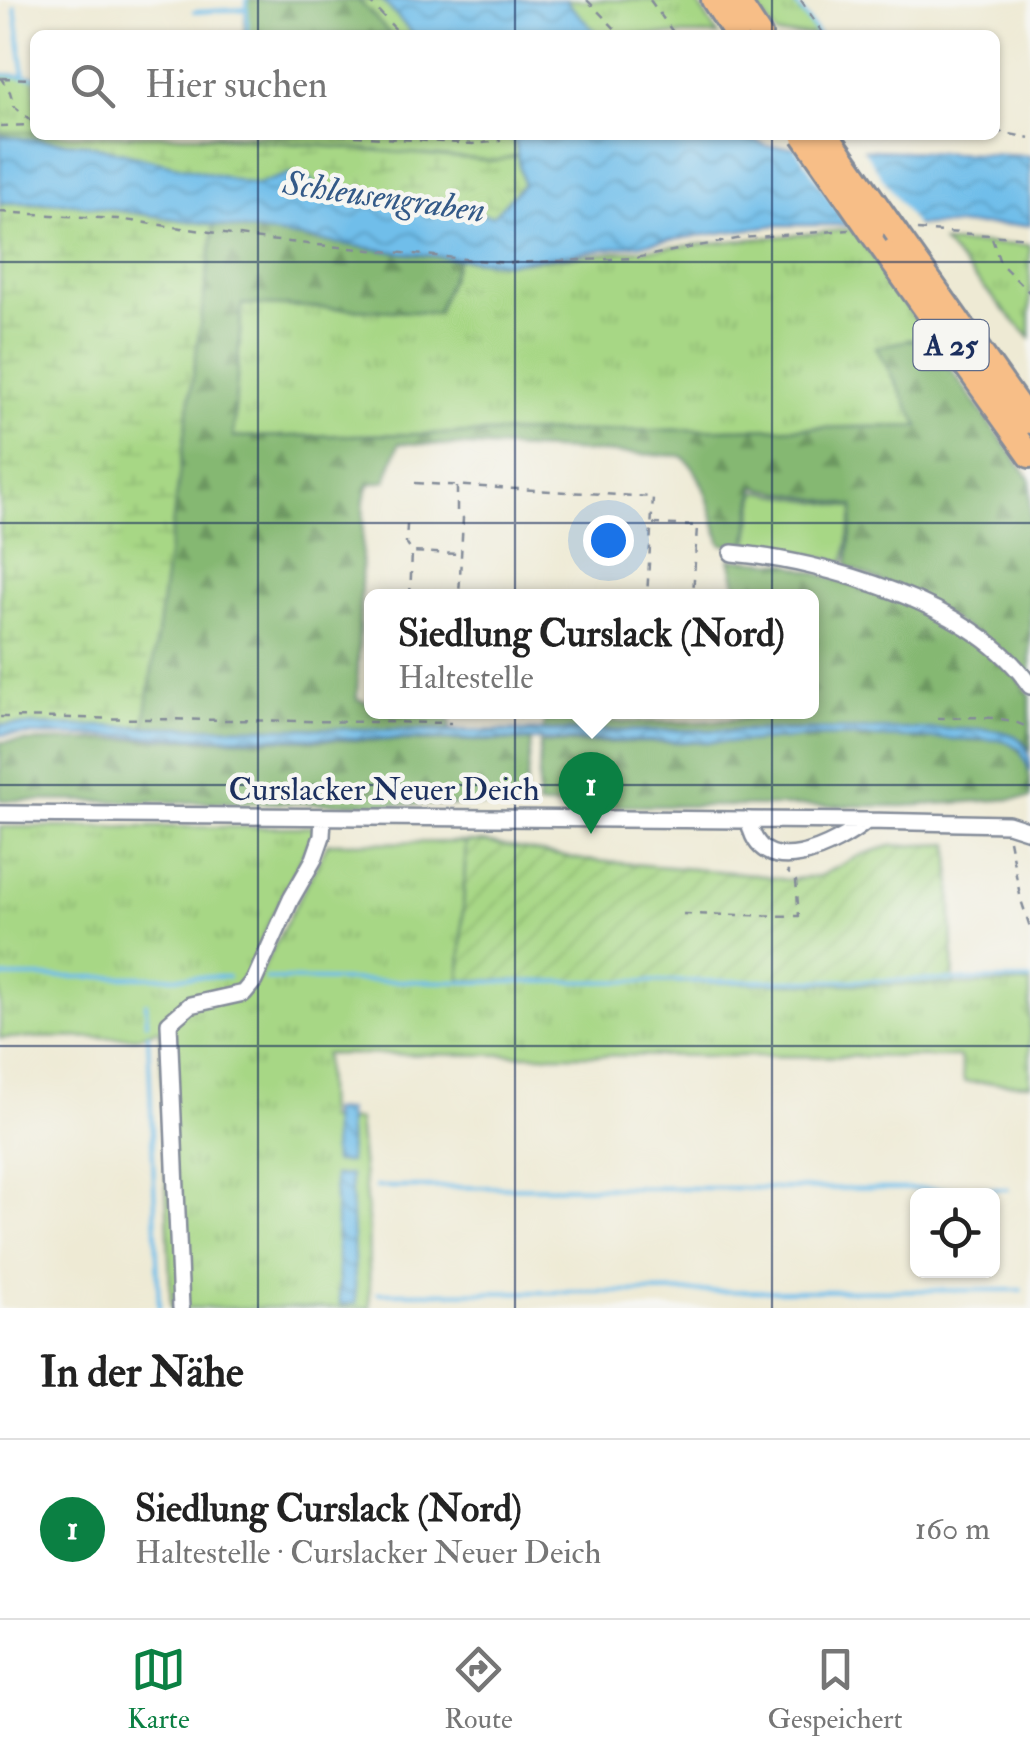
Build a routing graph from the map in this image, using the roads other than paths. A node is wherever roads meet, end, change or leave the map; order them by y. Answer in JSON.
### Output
{"nodes":[{"id":1,"x":713,"y":0,"type":"edge"},
{"id":2,"x":737,"y":0,"type":"edge"},
{"id":3,"x":733,"y":30,"type":"edge"},
{"id":4,"x":757,"y":30,"type":"edge"},
{"id":5,"x":806,"y":140,"type":"edge"},
{"id":6,"x":832,"y":140,"type":"edge"},
{"id":7,"x":1030,"y":422,"type":"edge"},
{"id":8,"x":1030,"y":456,"type":"edge"},
{"id":9,"x":732,"y":553,"type":"dead end"},
{"id":10,"x":1030,"y":686,"type":"edge"},
{"id":11,"x":0,"y":814,"type":"edge"},
{"id":12,"x":1030,"y":816,"type":"edge"},
{"id":13,"x":323,"y":817,"type":"junction"},
{"id":14,"x":748,"y":820,"type":"junction"},
{"id":15,"x":868,"y":821,"type":"junction"},
{"id":16,"x":1008,"y":824,"type":"junction"},
{"id":17,"x":1030,"y":830,"type":"edge"},
{"id":18,"x":182,"y":1308,"type":"edge"}],
"edges":[{"from":1,"to":3,"type":"highway"},
{"from":2,"to":4,"type":"highway"},
{"from":5,"to":8,"type":"highway","number":"A 25","bridge":true},
{"from":6,"to":7,"type":"highway","number":"A 25","bridge":true},
{"from":9,"to":10,"type":"street"},
{"from":11,"to":13,"type":"street","name":"Curslacker Neuer Deich"},
{"from":12,"to":16,"type":"street","name":"Curslacker Neuer Deich"},
{"from":13,"to":14,"type":"street","name":"Curslacker Neuer Deich"},
{"from":13,"to":18,"type":"street"},
{"from":14,"to":15,"type":"street","name":"Curslacker Neuer Deich"},
{"from":14,"to":15,"type":"street"},
{"from":15,"to":16,"type":"street","name":"Curslacker Neuer Deich"},
{"from":16,"to":17,"type":"street","name":"Curslacker Neuer Deich"}]}
